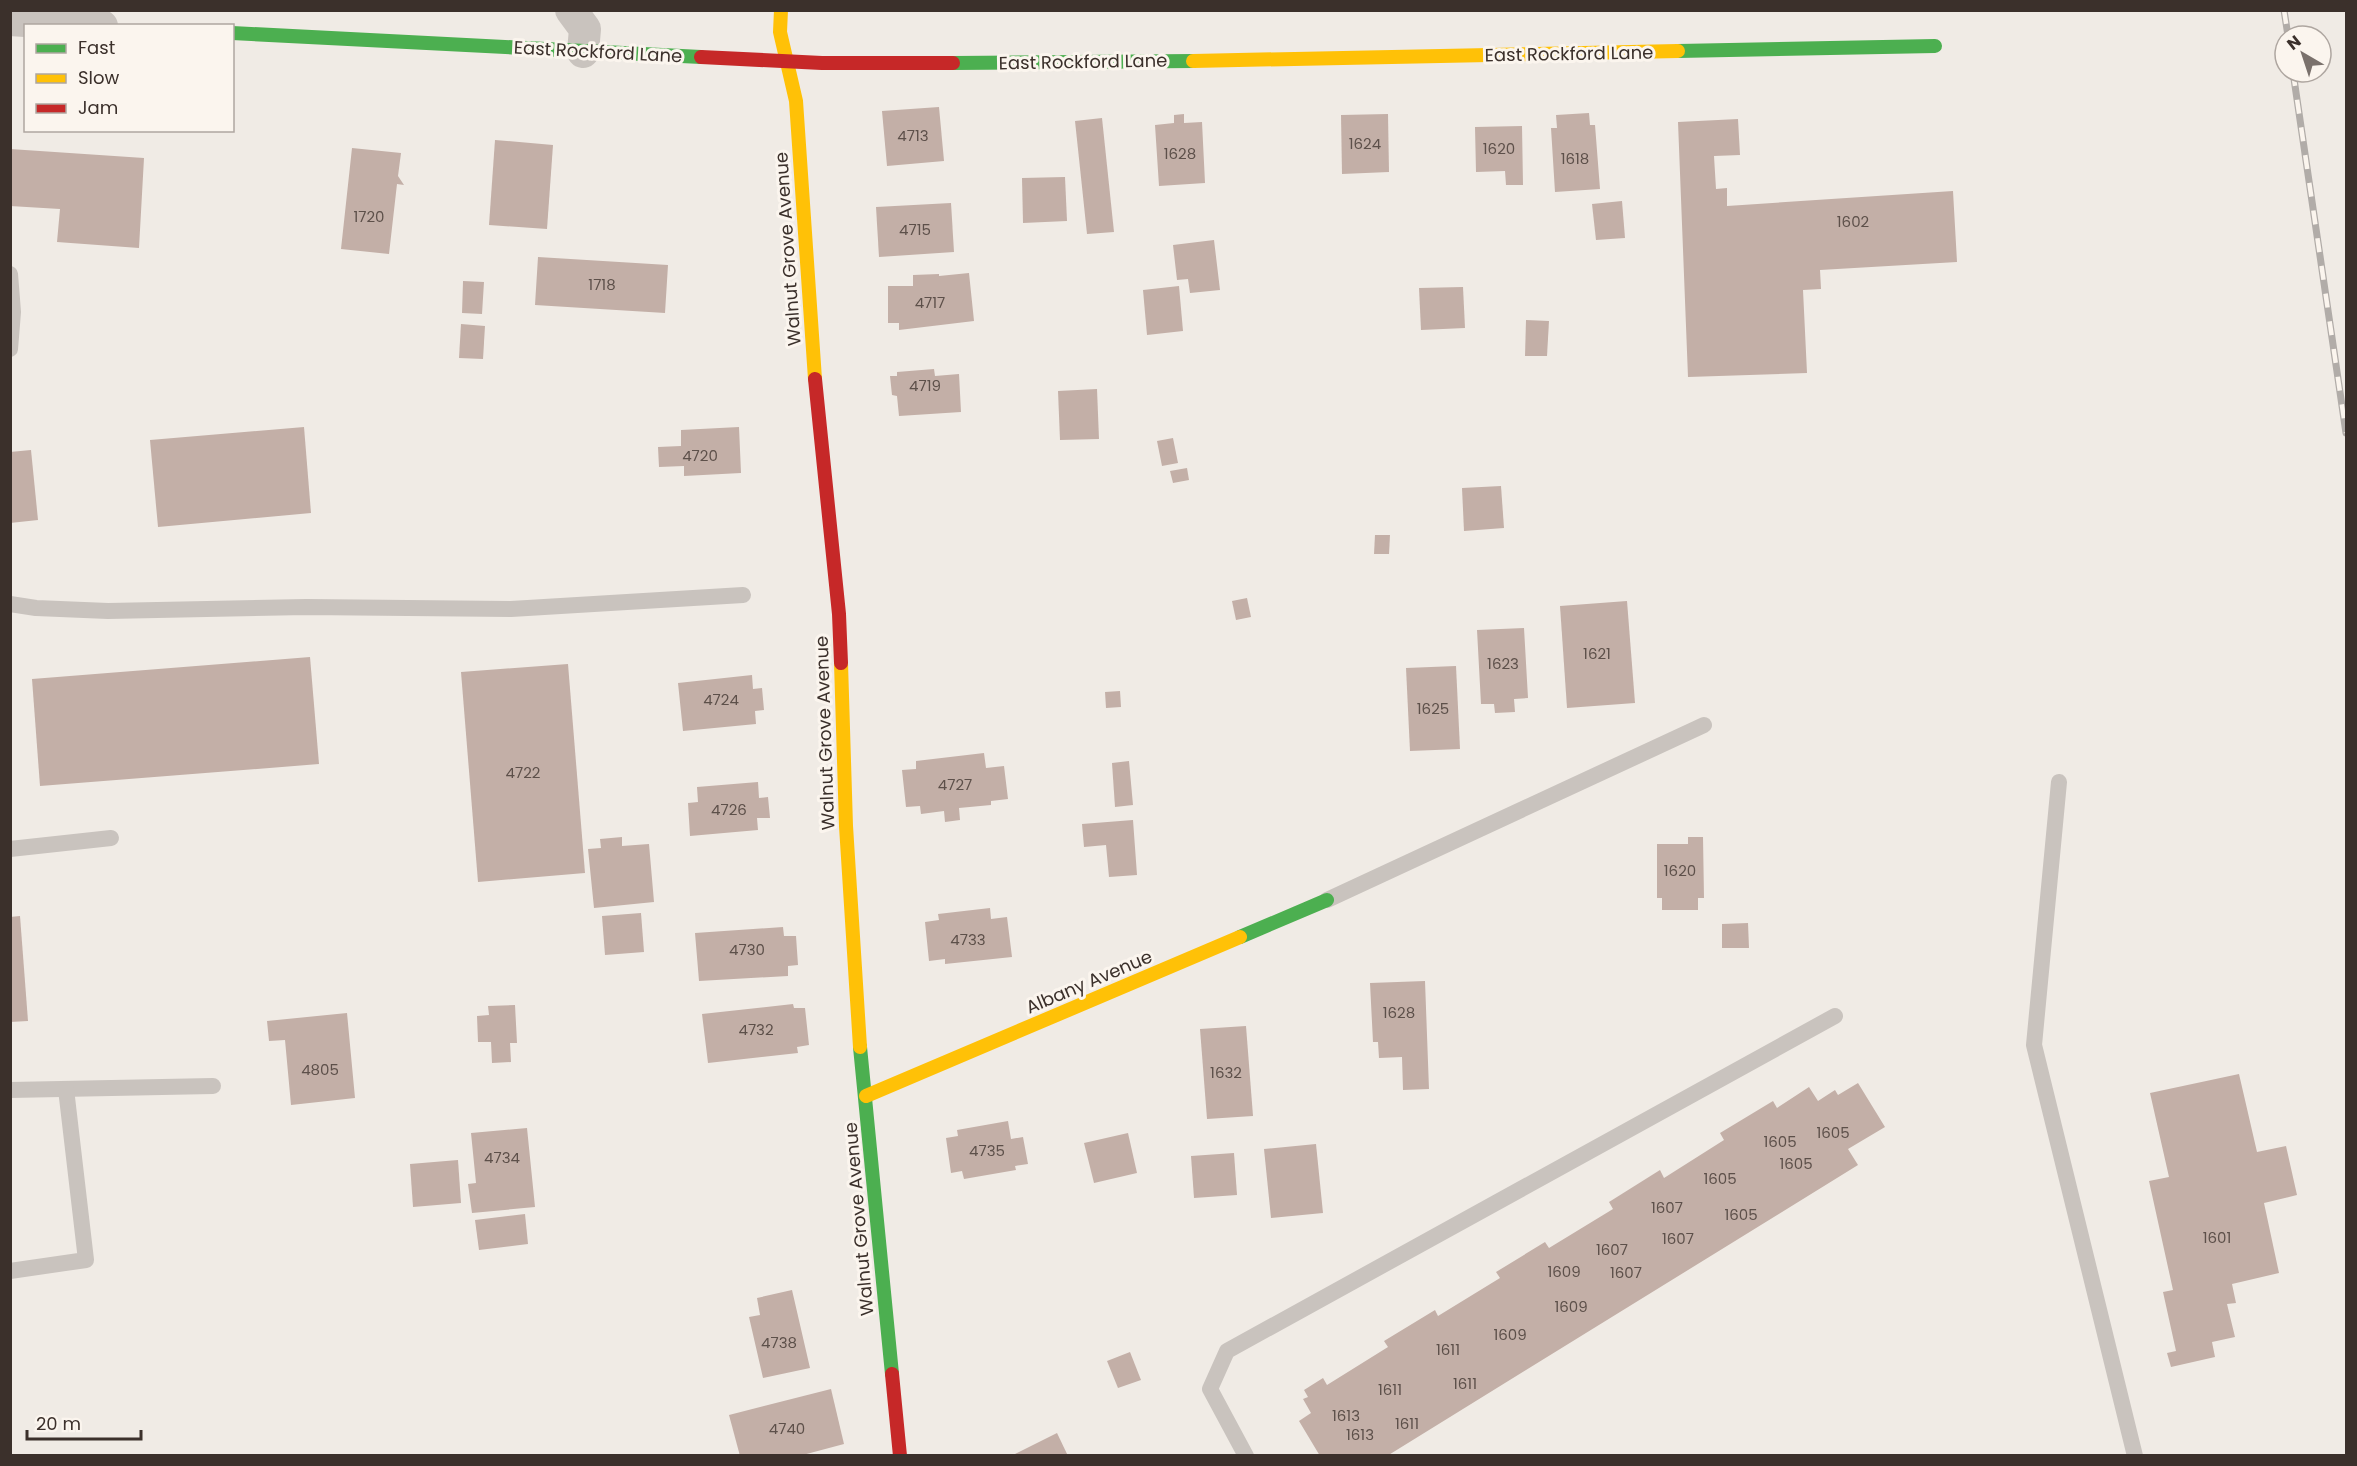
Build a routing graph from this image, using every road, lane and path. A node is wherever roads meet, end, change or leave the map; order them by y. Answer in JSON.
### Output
{"nodes":[{"id":1,"x":571,"y":10,"type":"edge"},
{"id":2,"x":781,"y":10,"type":"edge"},
{"id":3,"x":10,"y":21,"type":"edge"},
{"id":4,"x":65,"y":24,"type":"edge"},
{"id":5,"x":234,"y":33,"type":"edge"},
{"id":6,"x":1935,"y":46,"type":"dead end"},
{"id":7,"x":583,"y":52,"type":"junction"},
{"id":8,"x":787,"y":60,"type":"junction"},
{"id":9,"x":10,"y":274,"type":"edge"},
{"id":10,"x":10,"y":349,"type":"edge"},
{"id":11,"x":743,"y":595,"type":"dead end"},
{"id":12,"x":10,"y":604,"type":"edge"},
{"id":13,"x":1704,"y":725,"type":"dead end"},
{"id":14,"x":2059,"y":782,"type":"dead end"},
{"id":15,"x":111,"y":838,"type":"dead end"},
{"id":16,"x":10,"y":849,"type":"edge"},
{"id":17,"x":1327,"y":900,"type":"joint"},
{"id":18,"x":1835,"y":1017,"type":"dead end"},
{"id":19,"x":213,"y":1086,"type":"dead end"},
{"id":20,"x":66,"y":1089,"type":"junction"},
{"id":21,"x":10,"y":1090,"type":"edge"},
{"id":22,"x":866,"y":1096,"type":"junction"},
{"id":23,"x":10,"y":1271,"type":"edge"},
{"id":24,"x":900,"y":1455,"type":"edge"},
{"id":25,"x":1246,"y":1455,"type":"edge"},
{"id":26,"x":2135,"y":1455,"type":"edge"}],
"edges":[{"from":1,"to":7,"type":"street"},
{"from":2,"to":8,"type":"street","name":"Walnut Grove Avenue"},
{"from":3,"to":4,"type":"street"},
{"from":5,"to":7,"type":"street","name":"East Rockford Lane"},
{"from":6,"to":8,"type":"street","name":"East Rockford Lane"},
{"from":7,"to":8,"type":"street","name":"East Rockford Lane"},
{"from":8,"to":22,"type":"street","name":"Walnut Grove Avenue"},
{"from":9,"to":10,"type":"lane"},
{"from":11,"to":12,"type":"lane"},
{"from":13,"to":17,"type":"lane"},
{"from":14,"to":26,"type":"lane"},
{"from":15,"to":16,"type":"lane"},
{"from":17,"to":22,"type":"street","name":"Albany Avenue"},
{"from":18,"to":25,"type":"lane"},
{"from":19,"to":20,"type":"lane"},
{"from":20,"to":21,"type":"lane"},
{"from":20,"to":23,"type":"lane"},
{"from":22,"to":24,"type":"street","name":"Walnut Grove Avenue"}]}
